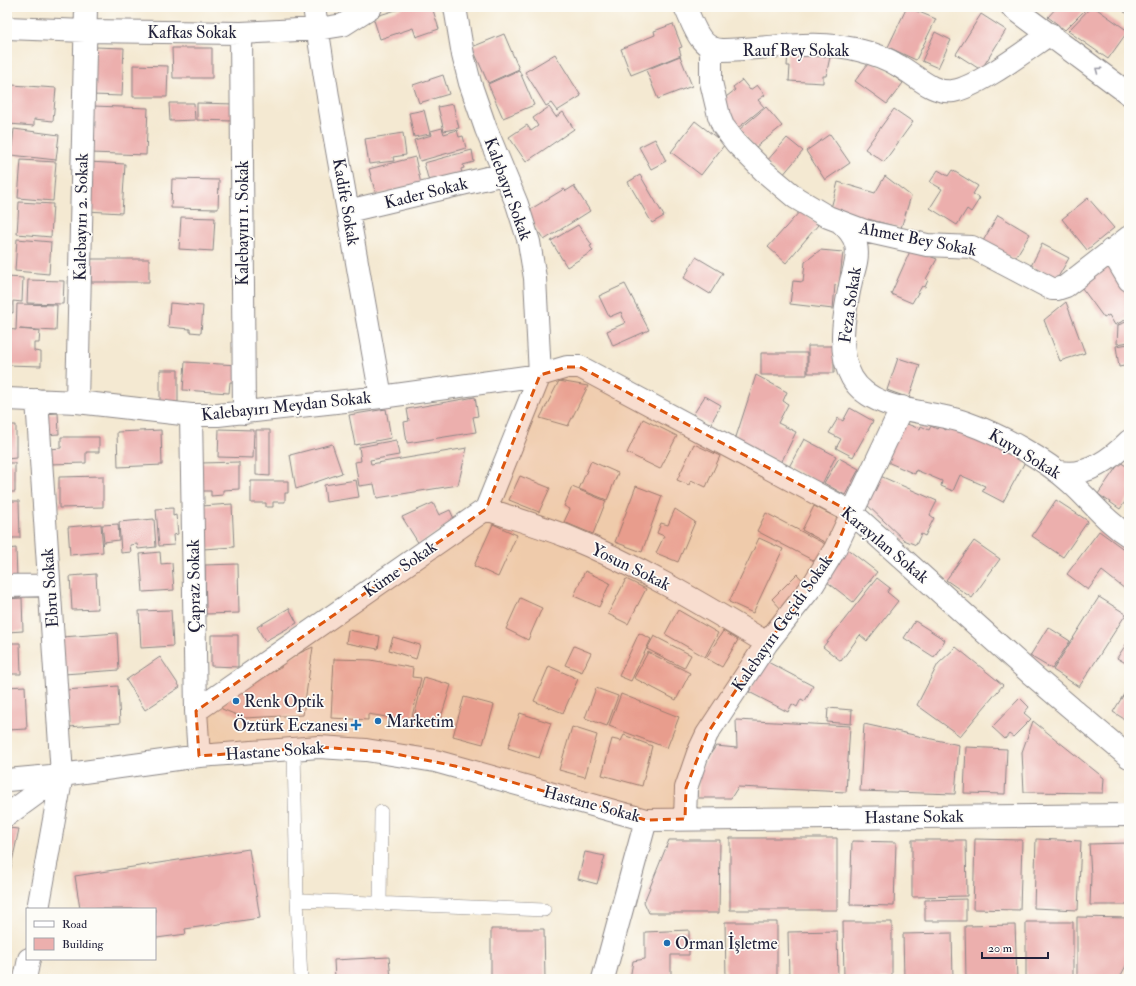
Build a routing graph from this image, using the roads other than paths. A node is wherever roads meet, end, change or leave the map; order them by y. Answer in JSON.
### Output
{"nodes":[{"id":1,"x":86,"y":7,"type":"edge"},
{"id":2,"x":314,"y":7,"type":"edge"},
{"id":3,"x":371,"y":7,"type":"edge"},
{"id":4,"x":455,"y":7,"type":"edge"},
{"id":5,"x":685,"y":7,"type":"edge"},
{"id":6,"x":1012,"y":7,"type":"edge"},
{"id":7,"x":7,"y":28,"type":"edge"},
{"id":8,"x":318,"y":29,"type":"junction"},
{"id":9,"x":85,"y":31,"type":"junction"},
{"id":10,"x":241,"y":33,"type":"junction"},
{"id":11,"x":1050,"y":34,"type":"junction"},
{"id":12,"x":711,"y":48,"type":"junction"},
{"id":13,"x":1129,"y":94,"type":"edge"},
{"id":14,"x":504,"y":174,"type":"junction"},
{"id":15,"x":348,"y":211,"type":"junction"},
{"id":16,"x":841,"y":223,"type":"junction"},
{"id":17,"x":1129,"y":237,"type":"edge"},
{"id":18,"x":1111,"y":250,"type":"junction"},
{"id":19,"x":1129,"y":280,"type":"edge"},
{"id":20,"x":540,"y":375,"type":"junction"},
{"id":21,"x":381,"y":397,"type":"junction"},
{"id":22,"x":7,"y":399,"type":"edge"},
{"id":23,"x":37,"y":400,"type":"junction"},
{"id":24,"x":77,"y":402,"type":"junction"},
{"id":25,"x":902,"y":407,"type":"junction"},
{"id":26,"x":244,"y":414,"type":"junction"},
{"id":27,"x":191,"y":415,"type":"junction"},
{"id":28,"x":1129,"y":441,"type":"edge"},
{"id":29,"x":1089,"y":469,"type":"junction"},
{"id":30,"x":1056,"y":471,"type":"junction"},
{"id":31,"x":1083,"y":495,"type":"junction"},
{"id":32,"x":486,"y":509,"type":"junction"},
{"id":33,"x":851,"y":512,"type":"junction"},
{"id":34,"x":1129,"y":536,"type":"edge"},
{"id":35,"x":49,"y":585,"type":"junction"},
{"id":36,"x":7,"y":586,"type":"edge"},
{"id":37,"x":767,"y":642,"type":"junction"},
{"id":38,"x":196,"y":711,"type":"junction"},
{"id":39,"x":294,"y":749,"type":"junction"},
{"id":40,"x":199,"y":756,"type":"junction"},
{"id":41,"x":1129,"y":757,"type":"edge"},
{"id":42,"x":62,"y":775,"type":"junction"},
{"id":43,"x":7,"y":780,"type":"edge"},
{"id":44,"x":381,"y":812,"type":"dead end"},
{"id":45,"x":7,"y":815,"type":"edge"},
{"id":46,"x":1129,"y":815,"type":"edge"},
{"id":47,"x":685,"y":819,"type":"junction"},
{"id":48,"x":646,"y":820,"type":"junction"},
{"id":49,"x":297,"y":900,"type":"junction"},
{"id":50,"x":380,"y":904,"type":"junction"},
{"id":51,"x":38,"y":908,"type":"edge"},
{"id":52,"x":544,"y":910,"type":"dead end"},
{"id":53,"x":29,"y":960,"type":"edge"},
{"id":54,"x":25,"y":979,"type":"edge"},
{"id":55,"x":301,"y":979,"type":"edge"},
{"id":56,"x":603,"y":979,"type":"edge"}],
"edges":[{"from":1,"to":9,"type":"street","name":"Kalebayırı 2. Sokak"},
{"from":2,"to":8,"type":"street","name":"Kadife Sokak"},
{"from":3,"to":8,"type":"street","name":"Kafkas Sokak"},
{"from":4,"to":14,"type":"street","name":"Kalebayır Sokak"},
{"from":5,"to":12,"type":"street"},
{"from":6,"to":11,"type":"street"},
{"from":7,"to":9,"type":"street","name":"Kafkas Sokak"},
{"from":8,"to":10,"type":"street","name":"Kafkas Sokak"},
{"from":8,"to":15,"type":"street","name":"Kadife Sokak"},
{"from":9,"to":10,"type":"street","name":"Kafkas Sokak"},
{"from":9,"to":24,"type":"street","name":"Kalebayırı 2. Sokak"},
{"from":10,"to":26,"type":"street","name":"Kalebayırı 1. Sokak"},
{"from":11,"to":12,"type":"street","name":"Rauf Bey Sokak"},
{"from":13,"to":11,"type":"street","one_way":true},
{"from":12,"to":16,"type":"street","name":"Ahmet Bey Sokak"},
{"from":14,"to":15,"type":"street","name":"Kader Sokak"},
{"from":14,"to":20,"type":"street","name":"Kalebayır Sokak"},
{"from":15,"to":21,"type":"street","name":"Kadife Sokak"},
{"from":16,"to":18,"type":"street","name":"Ahmet Bey Sokak"},
{"from":16,"to":25,"type":"street","name":"Feza Sokak"},
{"from":17,"to":18,"type":"street"},
{"from":18,"to":19,"type":"street"},
{"from":20,"to":21,"type":"street","name":"Kalebayırı Meydan Sokak"},
{"from":20,"to":32,"type":"street"},
{"from":20,"to":33,"type":"street","name":"Karayılan Sokak"},
{"from":21,"to":26,"type":"street","name":"Kalebayırı Meydan Sokak"},
{"from":22,"to":23,"type":"street","name":"Kalebayırı Meydan Sokak"},
{"from":23,"to":24,"type":"street","name":"Kalebayırı Meydan Sokak"},
{"from":23,"to":35,"type":"street","name":"Ebru Sokak"},
{"from":24,"to":27,"type":"street","name":"Kalebayırı Meydan Sokak"},
{"from":25,"to":30,"type":"street","name":"Kuyu Sokak"},
{"from":25,"to":33,"type":"street","name":"Kalebayırı Geçidi Sokak"},
{"from":26,"to":27,"type":"street","name":"Kalebayırı Meydan Sokak"},
{"from":27,"to":38,"type":"street","name":"Çapraz Sokak"},
{"from":28,"to":29,"type":"street"},
{"from":29,"to":30,"type":"street"},
{"from":29,"to":31,"type":"street"},
{"from":30,"to":31,"type":"street","name":"Kuyu Sokak"},
{"from":31,"to":34,"type":"street","name":"Kuyu Sokak"},
{"from":32,"to":37,"type":"street","name":"Yosun Sokak"},
{"from":32,"to":38,"type":"street","name":"Küme Sokak"},
{"from":33,"to":37,"type":"street","name":"Kalebayırı Geçidi Sokak"},
{"from":33,"to":41,"type":"street","name":"Karayılan Sokak"},
{"from":35,"to":36,"type":"street"},
{"from":35,"to":42,"type":"street","name":"Ebru Sokak"},
{"from":37,"to":47,"type":"street","name":"Kalebayırı Geçidi Sokak"},
{"from":38,"to":40,"type":"street","name":"Çapraz Sokak"},
{"from":39,"to":40,"type":"street","name":"Hastane Sokak"},
{"from":39,"to":48,"type":"street","name":"Hastane Sokak"},
{"from":39,"to":49,"type":"lane"},
{"from":40,"to":42,"type":"street","name":"Hastane Sokak"},
{"from":42,"to":43,"type":"street","name":"Hastane Sokak"},
{"from":42,"to":45,"type":"street"},
{"from":42,"to":51,"type":"street","name":"Ebru Sokak"},
{"from":44,"to":50,"type":"lane"},
{"from":46,"to":47,"type":"street","name":"Hastane Sokak"},
{"from":47,"to":48,"type":"street","name":"Hastane Sokak"},
{"from":48,"to":56,"type":"street"},
{"from":49,"to":50,"type":"lane"},
{"from":49,"to":55,"type":"lane"},
{"from":50,"to":52,"type":"lane"},
{"from":53,"to":54,"type":"street"}]}
